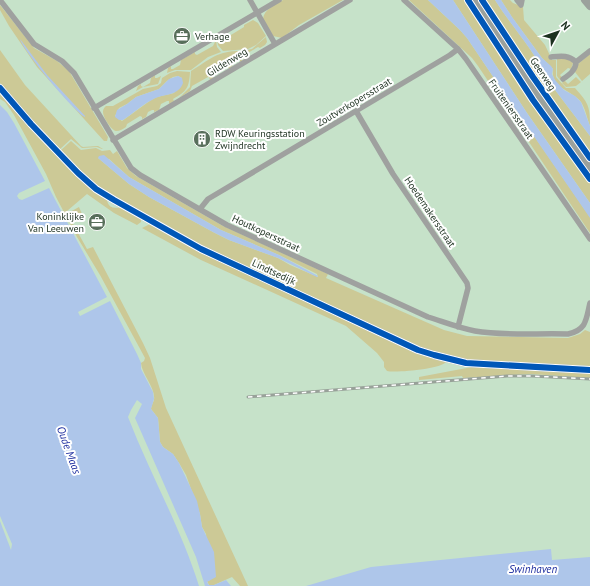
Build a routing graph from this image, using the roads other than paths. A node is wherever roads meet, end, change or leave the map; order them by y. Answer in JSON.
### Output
{"nodes":[{"id":1,"x":0,"y":0,"type":"edge"},
{"id":2,"x":250,"y":0,"type":"edge"},
{"id":3,"x":279,"y":0,"type":"edge"},
{"id":4,"x":350,"y":0,"type":"edge"},
{"id":5,"x":404,"y":0,"type":"edge"},
{"id":6,"x":475,"y":0,"type":"edge"},
{"id":7,"x":517,"y":0,"type":"edge"},
{"id":8,"x":522,"y":0,"type":"edge"},
{"id":9,"x":585,"y":0,"type":"edge"},
{"id":10,"x":590,"y":6,"type":"edge"},
{"id":11,"x":257,"y":13,"type":"junction"},
{"id":12,"x":275,"y":44,"type":"junction"},
{"id":13,"x":458,"y":49,"type":"junction"},
{"id":14,"x":590,"y":51,"type":"edge"},
{"id":15,"x":551,"y":57,"type":"dead end"},
{"id":16,"x":576,"y":62,"type":"junction"},
{"id":17,"x":563,"y":80,"type":"dead end"},
{"id":18,"x":0,"y":88,"type":"edge"},
{"id":19,"x":94,"y":108,"type":"junction"},
{"id":20,"x":356,"y":111,"type":"junction"},
{"id":21,"x":113,"y":140,"type":"junction"},
{"id":22,"x":590,"y":168,"type":"edge"},
{"id":23,"x":200,"y":209,"type":"junction"},
{"id":24,"x":590,"y":239,"type":"edge"},
{"id":25,"x":590,"y":303,"type":"edge"},
{"id":26,"x":458,"y":328,"type":"junction"},
{"id":27,"x":590,"y":370,"type":"edge"}],
"edges":[{"from":1,"to":19,"type":"street","name":"Houtkopersstraat"},
{"from":2,"to":11,"type":"street"},
{"from":3,"to":11,"type":"street"},
{"from":4,"to":12,"type":"street","name":"Gildenweg"},
{"from":5,"to":13,"type":"street","name":"Fruiteniersstraat"},
{"from":6,"to":22,"type":"street","name":"Geerweg"},
{"from":7,"to":8,"type":"street"},
{"from":9,"to":10,"type":"street"},
{"from":11,"to":12,"type":"street"},
{"from":11,"to":19,"type":"street"},
{"from":12,"to":21,"type":"street","name":"Gildenweg"},
{"from":13,"to":20,"type":"street","name":"Zoutverkopersstraat"},
{"from":13,"to":24,"type":"street","name":"Fruiteniersstraat"},
{"from":14,"to":16,"type":"street"},
{"from":15,"to":16,"type":"street"},
{"from":16,"to":17,"type":"street"},
{"from":18,"to":27,"type":"street","name":"Lindtsedijk"},
{"from":19,"to":21,"type":"street","name":"Houtkopersstraat"},
{"from":20,"to":23,"type":"street","name":"Zoutverkopersstraat"},
{"from":20,"to":26,"type":"street","name":"Hoedemakersstraat"},
{"from":21,"to":23,"type":"street","name":"Houtkopersstraat"},
{"from":23,"to":26,"type":"street","name":"Houtkopersstraat"},
{"from":25,"to":26,"type":"street","name":"Houtkopersstraat"}]}
